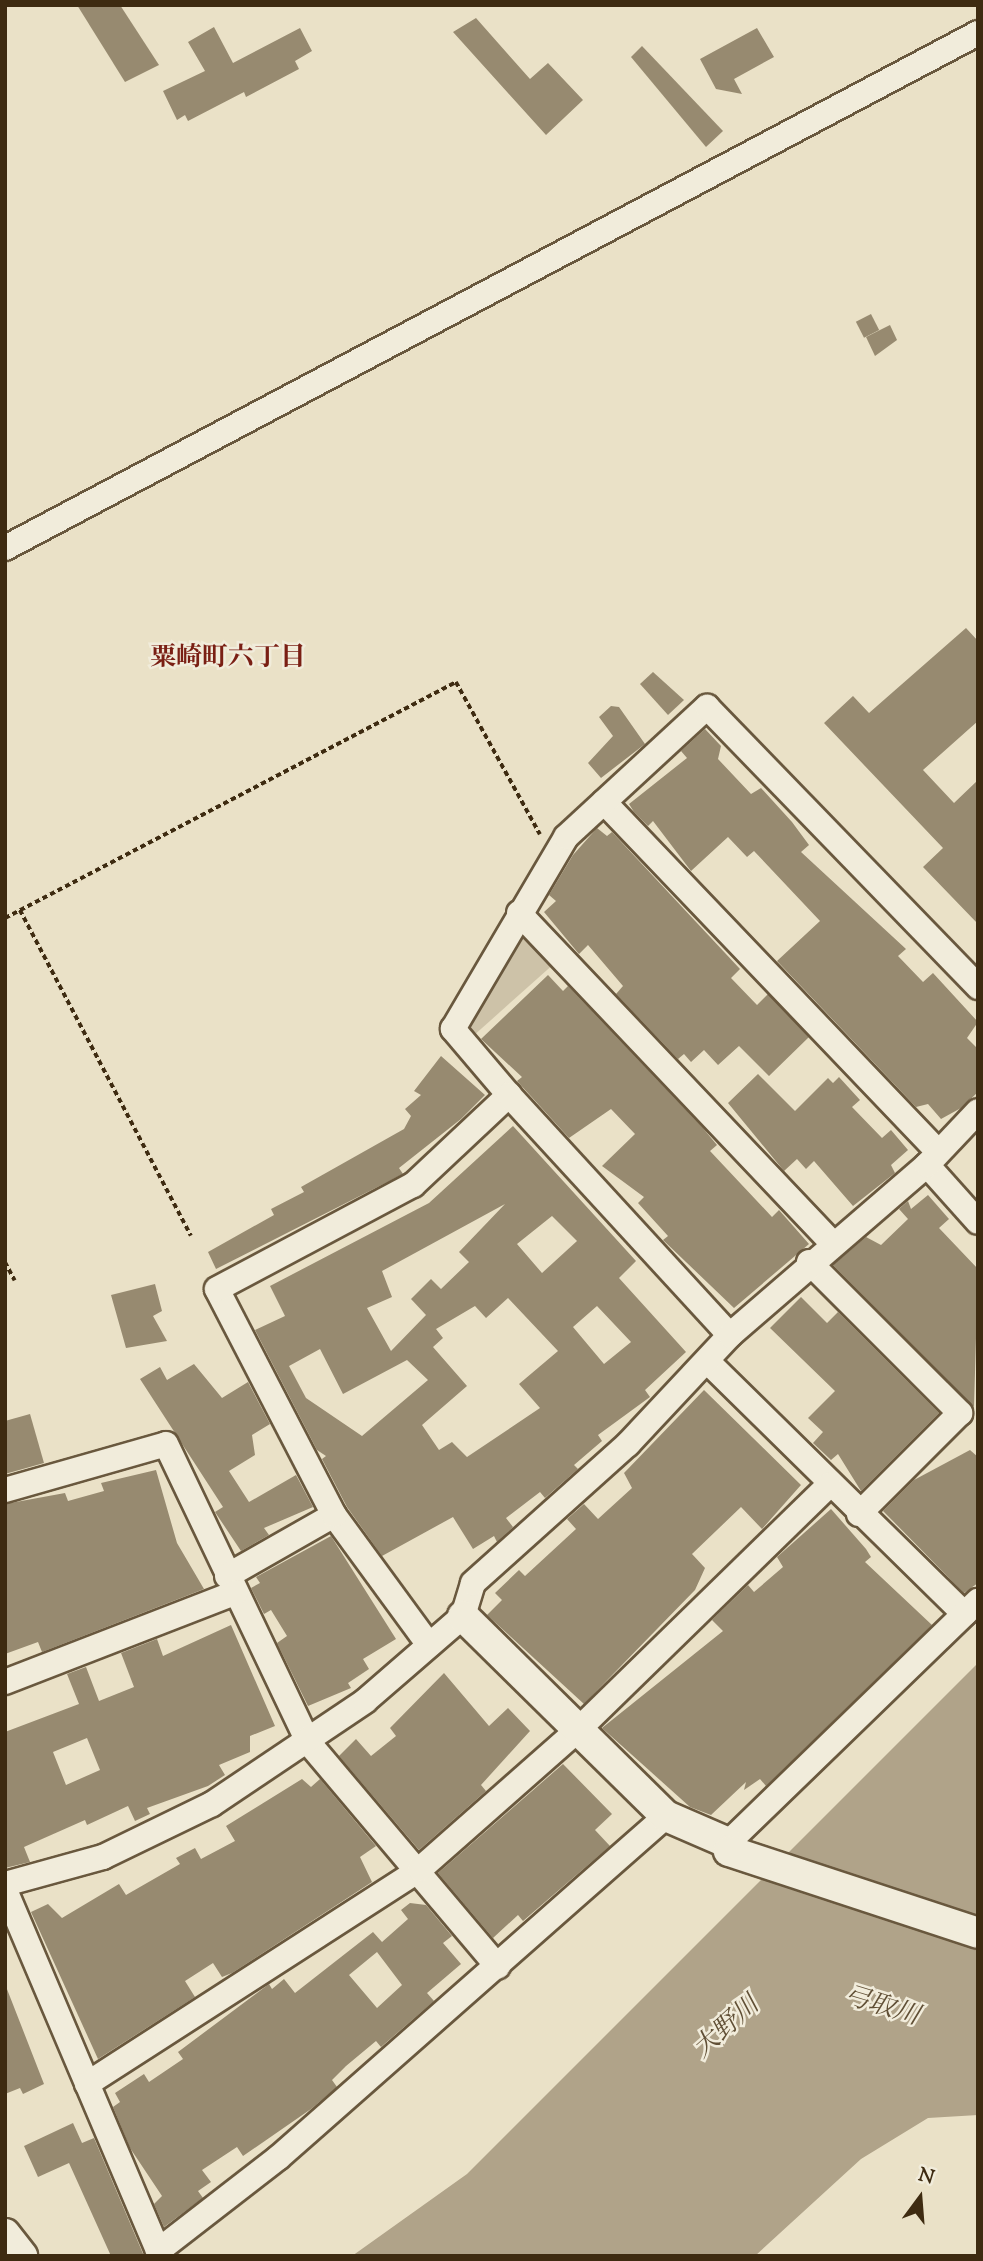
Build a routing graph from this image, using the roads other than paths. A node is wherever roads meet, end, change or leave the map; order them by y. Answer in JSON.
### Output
{"nodes":[{"id":1,"x":978,"y":33,"type":"edge"},
{"id":2,"x":5,"y":548,"type":"edge"},
{"id":3,"x":604,"y":802,"type":"junction"},
{"id":4,"x":519,"y":913,"type":"junction"},
{"id":5,"x":978,"y":987,"type":"edge"},
{"id":6,"x":509,"y":1095,"type":"junction"},
{"id":7,"x":978,"y":1111,"type":"edge"},
{"id":8,"x":933,"y":1159,"type":"junction"},
{"id":9,"x":978,"y":1222,"type":"edge"},
{"id":10,"x":832,"y":1243,"type":"junction"},
{"id":11,"x":809,"y":1262,"type":"junction"},
{"id":12,"x":730,"y":1335,"type":"junction"},
{"id":13,"x":709,"y":1363,"type":"junction"},
{"id":14,"x":829,"y":1485,"type":"junction"},
{"id":15,"x":5,"y":1490,"type":"edge"},
{"id":16,"x":859,"y":1514,"type":"junction"},
{"id":17,"x":334,"y":1515,"type":"junction"},
{"id":18,"x":231,"y":1584,"type":"junction"},
{"id":19,"x":971,"y":1607,"type":"edge"},
{"id":20,"x":463,"y":1616,"type":"junction"},
{"id":21,"x":429,"y":1646,"type":"junction"},
{"id":22,"x":5,"y":1682,"type":"edge"},
{"id":23,"x":580,"y":1728,"type":"junction"},
{"id":24,"x":308,"y":1742,"type":"junction"},
{"id":25,"x":666,"y":1816,"type":"junction"},
{"id":26,"x":729,"y":1847,"type":"junction"},
{"id":27,"x":420,"y":1870,"type":"junction"},
{"id":28,"x":5,"y":1884,"type":"edge"},
{"id":29,"x":5,"y":1890,"type":"edge"},
{"id":30,"x":978,"y":1933,"type":"edge"},
{"id":31,"x":498,"y":1967,"type":"junction"},
{"id":32,"x":87,"y":2084,"type":"junction"},
{"id":33,"x":5,"y":2234,"type":"edge"},
{"id":34,"x":22,"y":2256,"type":"edge"}],
"edges":[{"from":1,"to":2,"type":"street"},
{"from":3,"to":4,"type":"street"},
{"from":3,"to":5,"type":"street"},
{"from":3,"to":8,"type":"street"},
{"from":4,"to":6,"type":"street"},
{"from":4,"to":10,"type":"street"},
{"from":6,"to":12,"type":"street"},
{"from":6,"to":17,"type":"street"},
{"from":7,"to":8,"type":"street"},
{"from":8,"to":9,"type":"street"},
{"from":8,"to":10,"type":"street"},
{"from":10,"to":11,"type":"street"},
{"from":11,"to":12,"type":"street"},
{"from":11,"to":16,"type":"street"},
{"from":12,"to":13,"type":"street"},
{"from":13,"to":14,"type":"street"},
{"from":13,"to":20,"type":"street"},
{"from":14,"to":16,"type":"street"},
{"from":14,"to":23,"type":"street"},
{"from":15,"to":18,"type":"street"},
{"from":16,"to":19,"type":"street"},
{"from":17,"to":18,"type":"street"},
{"from":17,"to":21,"type":"street"},
{"from":18,"to":22,"type":"street"},
{"from":18,"to":24,"type":"street"},
{"from":19,"to":26,"type":"street"},
{"from":20,"to":21,"type":"street"},
{"from":20,"to":23,"type":"street"},
{"from":21,"to":24,"type":"street"},
{"from":23,"to":25,"type":"street"},
{"from":23,"to":27,"type":"street"},
{"from":24,"to":27,"type":"street"},
{"from":24,"to":28,"type":"street"},
{"from":25,"to":26,"type":"street"},
{"from":25,"to":31,"type":"street"},
{"from":26,"to":30,"type":"street"},
{"from":27,"to":31,"type":"street"},
{"from":27,"to":32,"type":"street"},
{"from":29,"to":32,"type":"street"},
{"from":31,"to":32,"type":"street"},
{"from":33,"to":34,"type":"street"}]}
